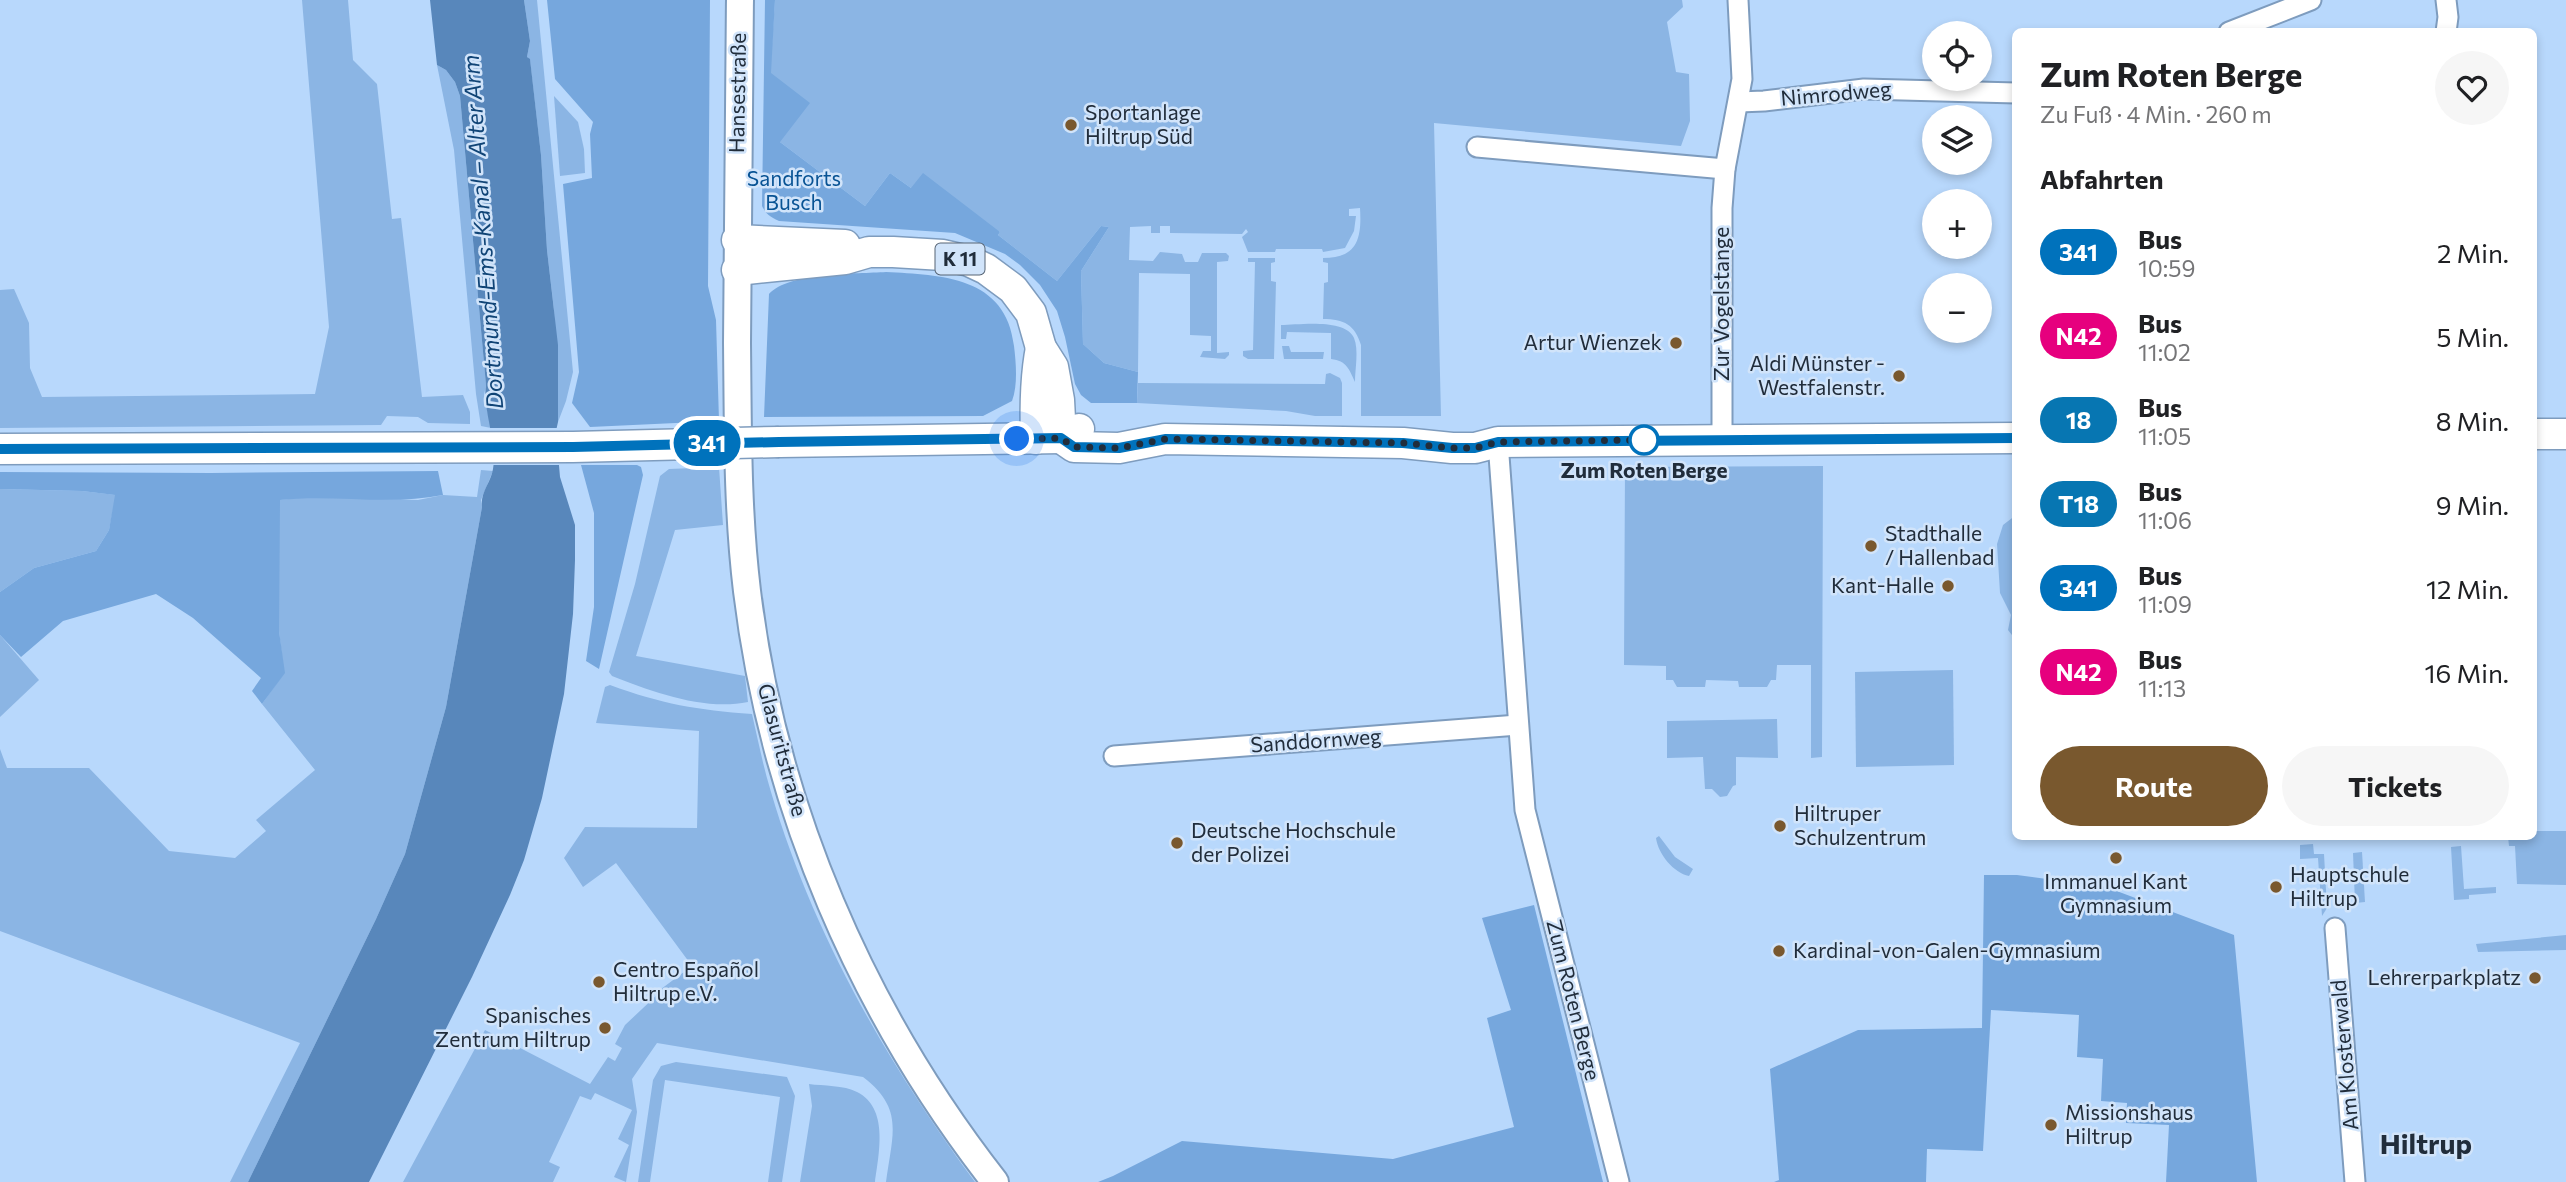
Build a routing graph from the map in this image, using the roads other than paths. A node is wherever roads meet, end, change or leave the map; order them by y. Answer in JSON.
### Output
{"nodes":[{"id":1,"x":740,"y":0,"type":"edge"},
{"id":2,"x":1738,"y":0,"type":"edge"},
{"id":3,"x":2311,"y":0,"type":"edge"},
{"id":4,"x":2446,"y":0,"type":"edge"},
{"id":5,"x":2239,"y":28,"type":"edge"},
{"id":6,"x":2446,"y":28,"type":"edge"},
{"id":7,"x":2012,"y":93,"type":"edge"},
{"id":8,"x":1739,"y":102,"type":"junction"},
{"id":9,"x":1477,"y":147,"type":"dead end"},
{"id":10,"x":1726,"y":169,"type":"junction"},
{"id":11,"x":737,"y":240,"type":"junction"},
{"id":12,"x":869,"y":252,"type":"junction"},
{"id":13,"x":737,"y":270,"type":"junction"},
{"id":14,"x":2537,"y":434,"type":"edge"},
{"id":15,"x":2566,"y":434,"type":"edge"},
{"id":16,"x":1049,"y":438,"type":"junction"},
{"id":17,"x":2012,"y":438,"type":"edge"},
{"id":18,"x":1722,"y":439,"type":"junction"},
{"id":19,"x":1498,"y":442,"type":"junction"},
{"id":20,"x":0,"y":449,"type":"edge"},
{"id":21,"x":1518,"y":725,"type":"junction"},
{"id":22,"x":1114,"y":756,"type":"dead end"},
{"id":23,"x":2335,"y":928,"type":"dead end"},
{"id":24,"x":995,"y":1182,"type":"edge"},
{"id":25,"x":1619,"y":1182,"type":"edge"},
{"id":26,"x":2355,"y":1182,"type":"edge"}],
"edges":[{"from":1,"to":11,"type":"main road","name":"Hansestraße"},
{"from":2,"to":8,"type":"street","name":"Zur Vogelstange"},
{"from":3,"to":5,"type":"street"},
{"from":4,"to":6,"type":"street"},
{"from":7,"to":8,"type":"street","name":"Nimrodweg"},
{"from":8,"to":10,"type":"street","name":"Zur Vogelstange"},
{"from":9,"to":10,"type":"street"},
{"from":10,"to":18,"type":"street","name":"Zur Vogelstange"},
{"from":11,"to":12,"type":"main road","number":"K 11"},
{"from":11,"to":13,"type":"main road","name":"Hansestraße"},
{"from":12,"to":13,"type":"main road","number":"K 11"},
{"from":12,"to":16,"type":"main road","number":"K 11"},
{"from":13,"to":24,"type":"main road","name":"Glasuritstraße"},
{"from":14,"to":15,"type":"main road"},
{"from":16,"to":19,"type":"main road"},
{"from":16,"to":20,"type":"main road","bridge":true},
{"from":17,"to":18,"type":"main road"},
{"from":18,"to":19,"type":"main road"},
{"from":19,"to":21,"type":"street","name":"Zum Roten Berge"},
{"from":21,"to":22,"type":"street","name":"Sanddornweg"},
{"from":21,"to":25,"type":"street","name":"Zum Roten Berge"},
{"from":23,"to":26,"type":"street","name":"Am Klosterwald"}]}
